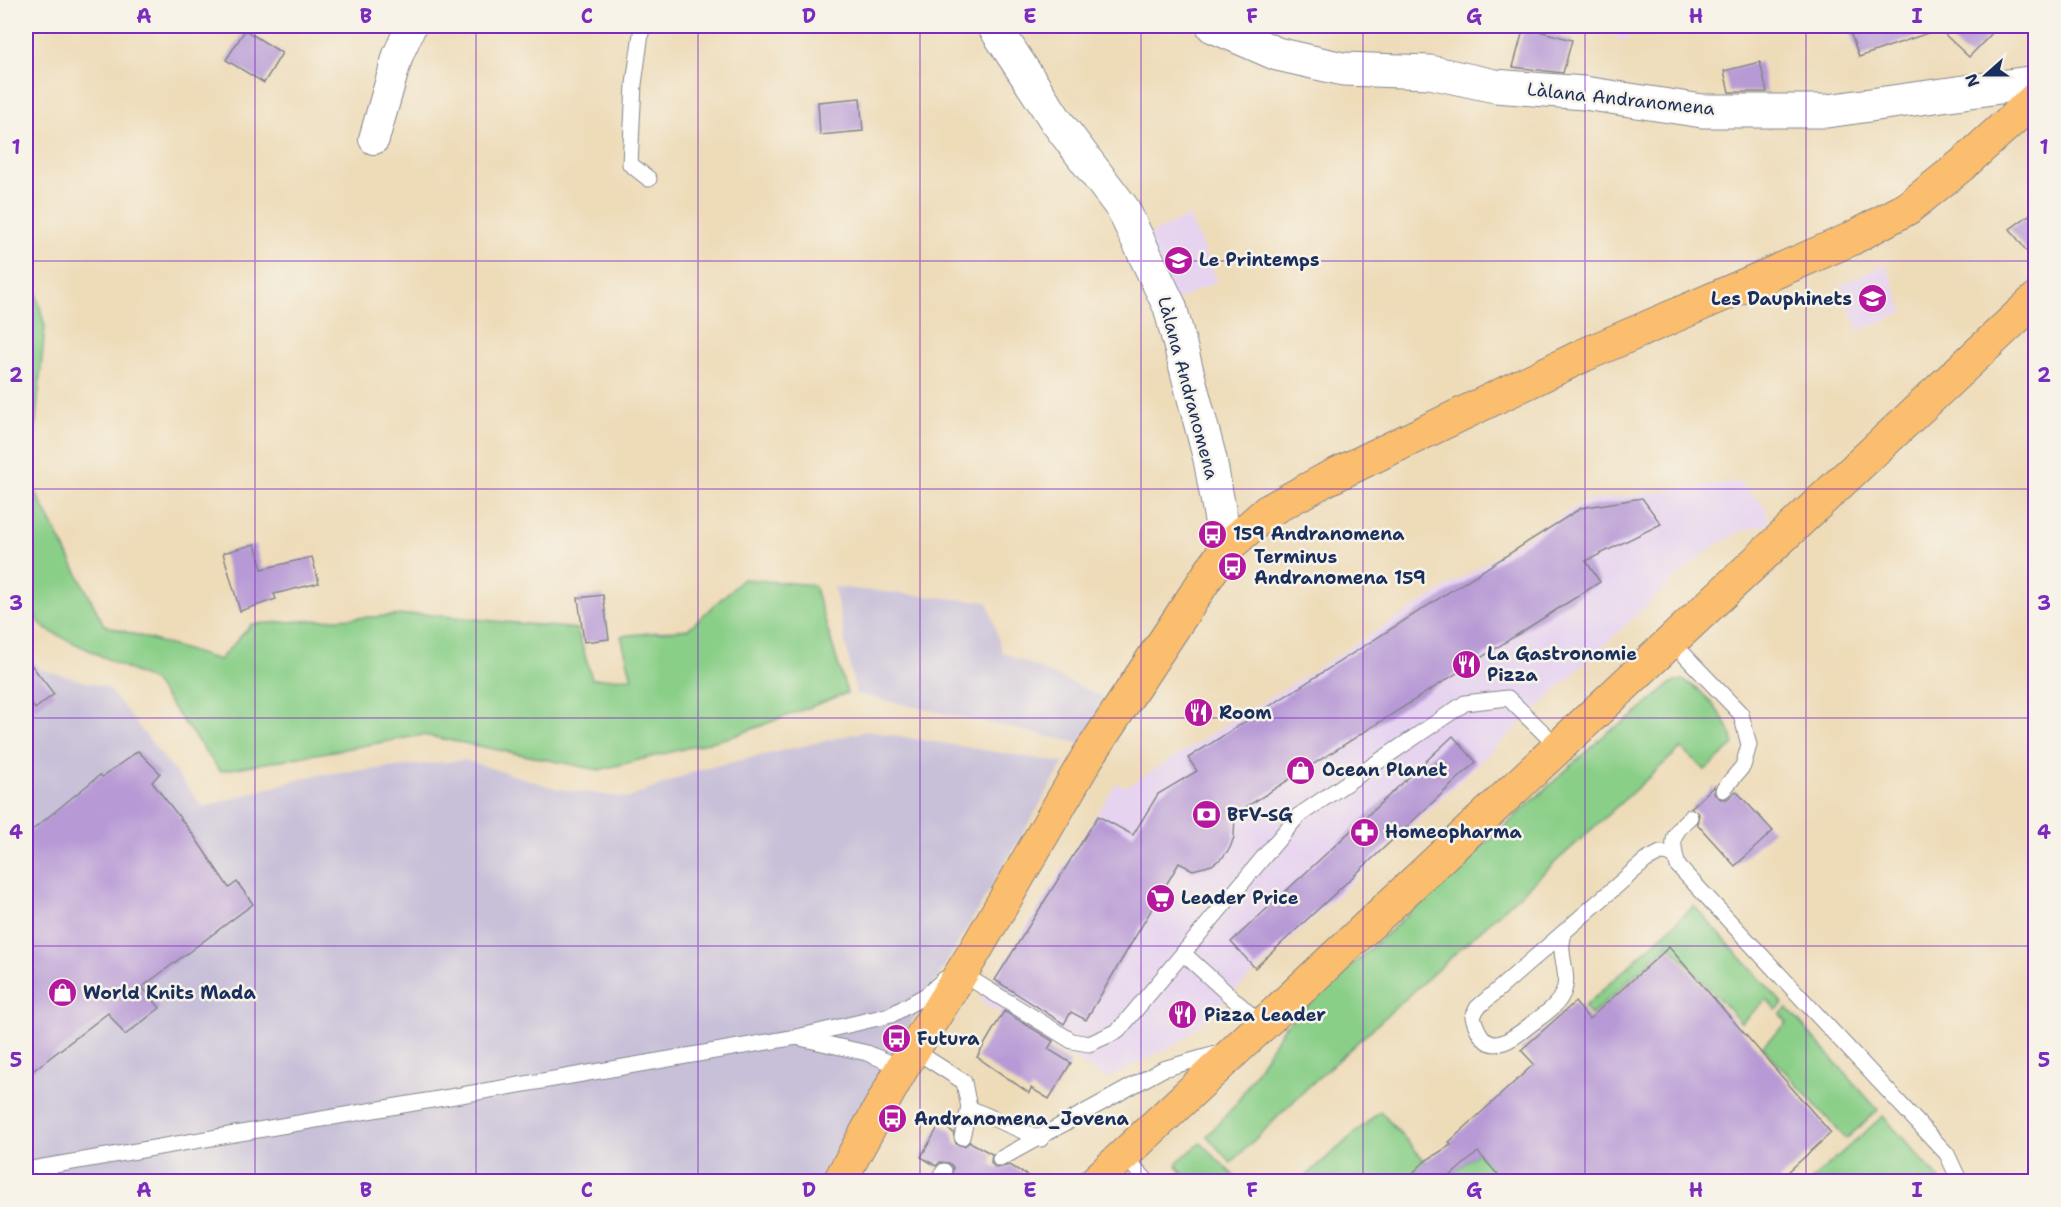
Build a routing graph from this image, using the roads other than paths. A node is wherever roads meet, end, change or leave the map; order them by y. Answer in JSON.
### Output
{"nodes":[{"id":1,"x":411,"y":26,"type":"edge"},
{"id":2,"x":642,"y":26,"type":"edge"},
{"id":3,"x":994,"y":26,"type":"edge"},
{"id":4,"x":1214,"y":26,"type":"edge"},
{"id":5,"x":2036,"y":82,"type":"edge"},
{"id":6,"x":2036,"y":98,"type":"edge"},
{"id":7,"x":374,"y":139,"type":"dead end"},
{"id":8,"x":649,"y":179,"type":"dead end"},
{"id":9,"x":2036,"y":299,"type":"edge"},
{"id":10,"x":1226,"y":548,"type":"junction"},
{"id":11,"x":1671,"y":641,"type":"junction"},
{"id":12,"x":1558,"y":747,"type":"junction"},
{"id":13,"x":1723,"y":790,"type":"dead end"},
{"id":14,"x":1690,"y":817,"type":"dead end"},
{"id":15,"x":1674,"y":854,"type":"junction"},
{"id":16,"x":1564,"y":932,"type":"junction"},
{"id":17,"x":1183,"y":953,"type":"junction"},
{"id":18,"x":968,"y":962,"type":"junction"},
{"id":19,"x":1262,"y":1025,"type":"junction"},
{"id":20,"x":797,"y":1037,"type":"junction"},
{"id":21,"x":1238,"y":1048,"type":"junction"},
{"id":22,"x":908,"y":1059,"type":"junction"},
{"id":23,"x":969,"y":1108,"type":"junction"},
{"id":24,"x":962,"y":1137,"type":"dead end"},
{"id":25,"x":1041,"y":1138,"type":"junction"},
{"id":26,"x":1123,"y":1155,"type":"junction"},
{"id":27,"x":1000,"y":1159,"type":"dead end"},
{"id":28,"x":26,"y":1170,"type":"edge"},
{"id":29,"x":839,"y":1182,"type":"edge"},
{"id":30,"x":1095,"y":1182,"type":"edge"},
{"id":31,"x":1148,"y":1182,"type":"edge"},
{"id":32,"x":1960,"y":1182,"type":"edge"}],
"edges":[{"from":1,"to":7,"type":"street"},
{"from":2,"to":8,"type":"lane"},
{"from":3,"to":10,"type":"street","name":"Làlana Andranomena"},
{"from":4,"to":5,"type":"street","name":"Làlana Andranomena"},
{"from":6,"to":10,"type":"main road"},
{"from":9,"to":11,"type":"main road"},
{"from":10,"to":18,"type":"main road"},
{"from":11,"to":12,"type":"main road"},
{"from":11,"to":13,"type":"lane"},
{"from":12,"to":17,"type":"lane"},
{"from":12,"to":19,"type":"main road"},
{"from":14,"to":15,"type":"lane"},
{"from":15,"to":16,"type":"lane"},
{"from":15,"to":32,"type":"lane"},
{"from":16,"to":16,"type":"lane"},
{"from":17,"to":18,"type":"lane"},
{"from":17,"to":19,"type":"lane"},
{"from":18,"to":20,"type":"lane"},
{"from":18,"to":22,"type":"main road"},
{"from":19,"to":21,"type":"main road"},
{"from":20,"to":22,"type":"lane"},
{"from":20,"to":28,"type":"lane"},
{"from":21,"to":25,"type":"lane"},
{"from":21,"to":26,"type":"main road"},
{"from":22,"to":23,"type":"lane"},
{"from":22,"to":29,"type":"main road"},
{"from":23,"to":24,"type":"lane"},
{"from":23,"to":25,"type":"lane"},
{"from":25,"to":27,"type":"lane"},
{"from":26,"to":30,"type":"main road"},
{"from":26,"to":31,"type":"lane"}]}
